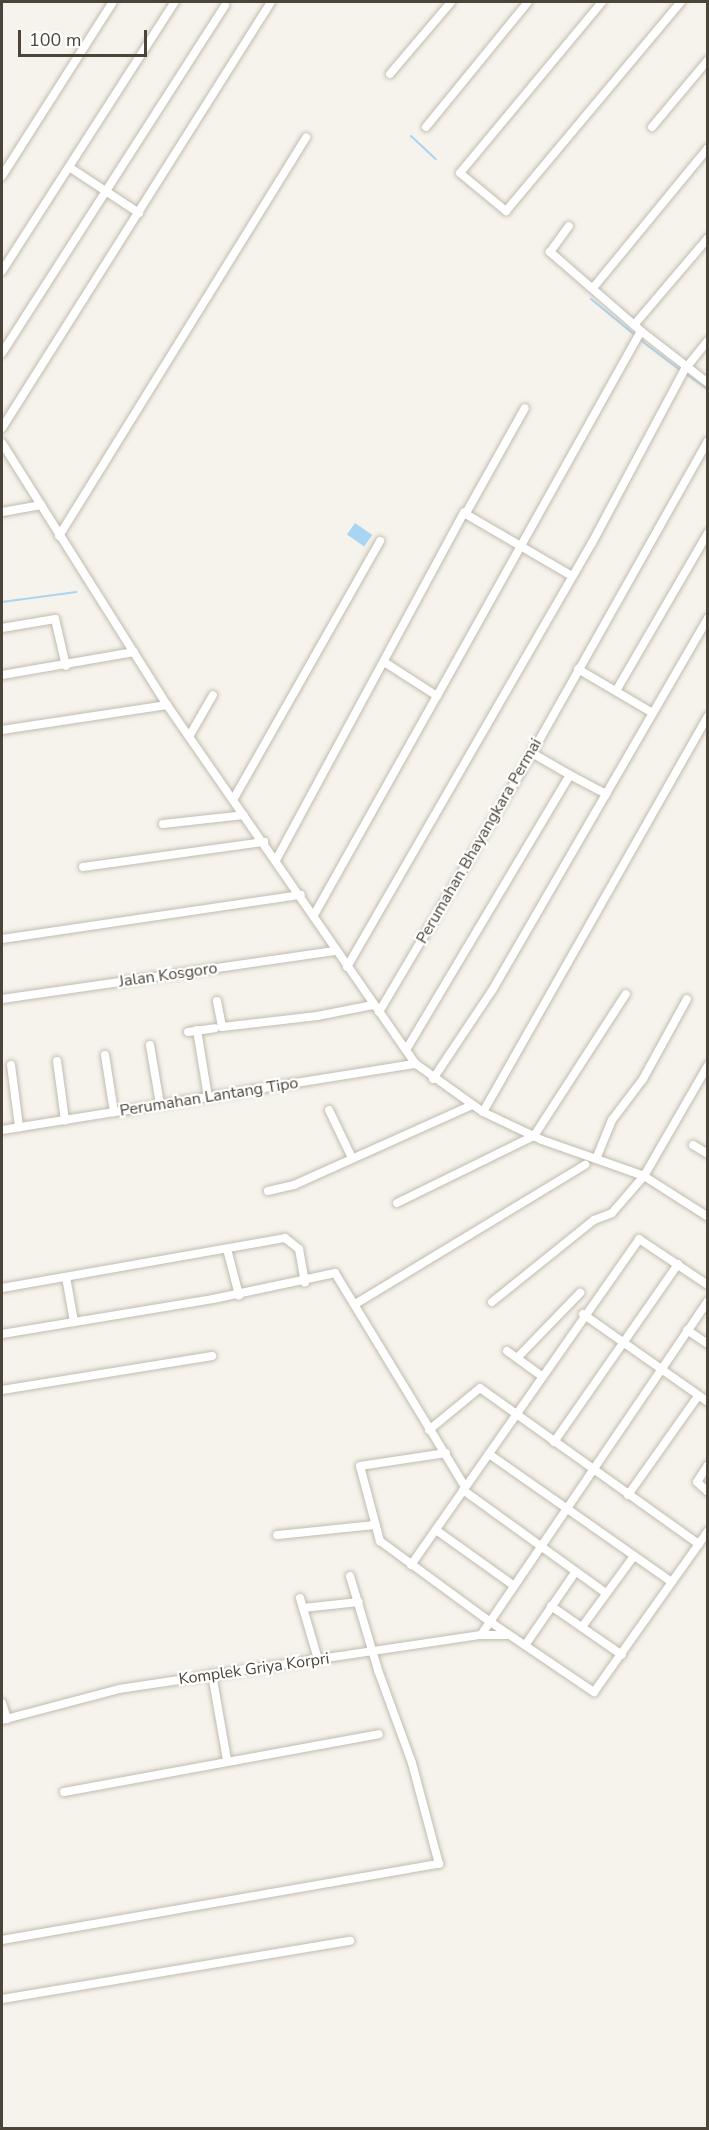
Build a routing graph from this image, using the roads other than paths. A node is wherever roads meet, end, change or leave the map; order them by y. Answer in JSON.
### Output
{"nodes":[{"id":1,"x":112,"y":2,"type":"edge"},
{"id":2,"x":175,"y":2,"type":"edge"},
{"id":3,"x":271,"y":2,"type":"edge"},
{"id":4,"x":451,"y":2,"type":"edge"},
{"id":5,"x":528,"y":2,"type":"edge"},
{"id":6,"x":602,"y":2,"type":"edge"},
{"id":7,"x":681,"y":2,"type":"edge"},
{"id":8,"x":225,"y":5,"type":"dead end"},
{"id":9,"x":708,"y":60,"type":"edge"},
{"id":10,"x":390,"y":74,"type":"dead end"},
{"id":11,"x":426,"y":127,"type":"dead end"},
{"id":12,"x":652,"y":128,"type":"dead end"},
{"id":13,"x":306,"y":137,"type":"dead end"},
{"id":14,"x":708,"y":148,"type":"edge"},
{"id":15,"x":69,"y":166,"type":"junction"},
{"id":16,"x":2,"y":176,"type":"edge"},
{"id":17,"x":106,"y":191,"type":"junction"},
{"id":18,"x":139,"y":213,"type":"junction"},
{"id":19,"x":569,"y":226,"type":"dead end"},
{"id":20,"x":708,"y":238,"type":"edge"},
{"id":21,"x":2,"y":271,"type":"edge"},
{"id":22,"x":592,"y":288,"type":"junction"},
{"id":23,"x":638,"y":330,"type":"junction"},
{"id":24,"x":708,"y":341,"type":"edge"},
{"id":25,"x":2,"y":353,"type":"edge"},
{"id":26,"x":685,"y":370,"type":"junction"},
{"id":27,"x":708,"y":383,"type":"edge"},
{"id":28,"x":525,"y":408,"type":"dead end"},
{"id":29,"x":2,"y":428,"type":"edge"},
{"id":30,"x":708,"y":441,"type":"edge"},
{"id":31,"x":2,"y":443,"type":"edge"},
{"id":32,"x":41,"y":505,"type":"junction"},
{"id":33,"x":2,"y":512,"type":"edge"},
{"id":34,"x":466,"y":513,"type":"junction"},
{"id":35,"x":708,"y":533,"type":"edge"},
{"id":36,"x":59,"y":536,"type":"junction"},
{"id":37,"x":380,"y":541,"type":"dead end"},
{"id":38,"x":521,"y":545,"type":"junction"},
{"id":39,"x":572,"y":576,"type":"junction"},
{"id":40,"x":708,"y":618,"type":"edge"},
{"id":41,"x":2,"y":628,"type":"edge"},
{"id":42,"x":134,"y":652,"type":"junction"},
{"id":43,"x":384,"y":662,"type":"junction"},
{"id":44,"x":66,"y":666,"type":"junction"},
{"id":45,"x":578,"y":669,"type":"junction"},
{"id":46,"x":2,"y":675,"type":"edge"},
{"id":47,"x":616,"y":691,"type":"junction"},
{"id":48,"x":213,"y":695,"type":"dead end"},
{"id":49,"x":437,"y":696,"type":"junction"},
{"id":50,"x":167,"y":705,"type":"junction"},
{"id":51,"x":651,"y":712,"type":"junction"},
{"id":52,"x":708,"y":716,"type":"edge"},
{"id":53,"x":2,"y":730,"type":"edge"},
{"id":54,"x":190,"y":735,"type":"junction"},
{"id":55,"x":532,"y":753,"type":"junction"},
{"id":56,"x":570,"y":775,"type":"junction"},
{"id":57,"x":606,"y":794,"type":"junction"},
{"id":58,"x":233,"y":800,"type":"junction"},
{"id":59,"x":244,"y":814,"type":"junction"},
{"id":60,"x":164,"y":824,"type":"dead end"},
{"id":61,"x":264,"y":842,"type":"junction"},
{"id":62,"x":276,"y":860,"type":"junction"},
{"id":63,"x":83,"y":867,"type":"dead end"},
{"id":64,"x":301,"y":895,"type":"junction"},
{"id":65,"x":314,"y":915,"type":"junction"},
{"id":66,"x":2,"y":939,"type":"edge"},
{"id":67,"x":335,"y":951,"type":"junction"},
{"id":68,"x":347,"y":967,"type":"junction"},
{"id":69,"x":626,"y":994,"type":"dead end"},
{"id":70,"x":2,"y":999,"type":"edge"},
{"id":71,"x":687,"y":999,"type":"dead end"},
{"id":72,"x":217,"y":1001,"type":"dead end"},
{"id":73,"x":376,"y":1008,"type":"junction"},
{"id":74,"x":215,"y":1028,"type":"dead end"},
{"id":75,"x":197,"y":1030,"type":"junction"},
{"id":76,"x":188,"y":1032,"type":"dead end"},
{"id":77,"x":150,"y":1045,"type":"dead end"},
{"id":78,"x":406,"y":1050,"type":"junction"},
{"id":79,"x":105,"y":1055,"type":"dead end"},
{"id":80,"x":57,"y":1061,"type":"dead end"},
{"id":81,"x":416,"y":1064,"type":"junction"},
{"id":82,"x":11,"y":1065,"type":"dead end"},
{"id":83,"x":708,"y":1065,"type":"edge"},
{"id":84,"x":433,"y":1079,"type":"junction"},
{"id":85,"x":208,"y":1097,"type":"junction"},
{"id":86,"x":160,"y":1104,"type":"junction"},
{"id":87,"x":472,"y":1105,"type":"junction"},
{"id":88,"x":328,"y":1110,"type":"dead end"},
{"id":89,"x":114,"y":1112,"type":"junction"},
{"id":90,"x":483,"y":1112,"type":"junction"},
{"id":91,"x":65,"y":1120,"type":"junction"},
{"id":92,"x":19,"y":1127,"type":"junction"},
{"id":93,"x":2,"y":1130,"type":"edge"},
{"id":94,"x":534,"y":1136,"type":"junction"},
{"id":95,"x":693,"y":1145,"type":"dead end"},
{"id":96,"x":708,"y":1154,"type":"edge"},
{"id":97,"x":352,"y":1158,"type":"junction"},
{"id":98,"x":596,"y":1159,"type":"junction"},
{"id":99,"x":585,"y":1165,"type":"dead end"},
{"id":100,"x":644,"y":1176,"type":"junction"},
{"id":101,"x":268,"y":1191,"type":"dead end"},
{"id":102,"x":397,"y":1203,"type":"dead end"},
{"id":103,"x":708,"y":1217,"type":"edge"},
{"id":104,"x":227,"y":1249,"type":"junction"},
{"id":105,"x":678,"y":1264,"type":"junction"},
{"id":106,"x":66,"y":1277,"type":"junction"},
{"id":107,"x":305,"y":1281,"type":"junction"},
{"id":108,"x":708,"y":1285,"type":"edge"},
{"id":109,"x":2,"y":1288,"type":"edge"},
{"id":110,"x":580,"y":1293,"type":"dead end"},
{"id":111,"x":239,"y":1294,"type":"junction"},
{"id":112,"x":708,"y":1301,"type":"edge"},
{"id":113,"x":492,"y":1302,"type":"dead end"},
{"id":114,"x":357,"y":1303,"type":"junction"},
{"id":115,"x":583,"y":1314,"type":"junction"},
{"id":116,"x":74,"y":1322,"type":"junction"},
{"id":117,"x":687,"y":1330,"type":"junction"},
{"id":118,"x":2,"y":1334,"type":"edge"},
{"id":119,"x":622,"y":1342,"type":"junction"},
{"id":120,"x":708,"y":1344,"type":"edge"},
{"id":121,"x":507,"y":1351,"type":"dead end"},
{"id":122,"x":212,"y":1356,"type":"dead end"},
{"id":123,"x":518,"y":1358,"type":"junction"},
{"id":124,"x":661,"y":1368,"type":"junction"},
{"id":125,"x":543,"y":1377,"type":"junction"},
{"id":126,"x":2,"y":1390,"type":"edge"},
{"id":127,"x":698,"y":1396,"type":"junction"},
{"id":128,"x":708,"y":1402,"type":"edge"},
{"id":129,"x":516,"y":1415,"type":"junction"},
{"id":130,"x":429,"y":1430,"type":"junction"},
{"id":131,"x":555,"y":1442,"type":"junction"},
{"id":132,"x":446,"y":1453,"type":"junction"},
{"id":133,"x":489,"y":1454,"type":"junction"},
{"id":134,"x":708,"y":1465,"type":"edge"},
{"id":135,"x":591,"y":1469,"type":"junction"},
{"id":136,"x":464,"y":1489,"type":"junction"},
{"id":137,"x":708,"y":1492,"type":"edge"},
{"id":138,"x":628,"y":1495,"type":"junction"},
{"id":139,"x":565,"y":1507,"type":"junction"},
{"id":140,"x":375,"y":1525,"type":"junction"},
{"id":141,"x":436,"y":1530,"type":"junction"},
{"id":142,"x":708,"y":1531,"type":"edge"},
{"id":143,"x":277,"y":1535,"type":"dead end"},
{"id":144,"x":699,"y":1544,"type":"junction"},
{"id":145,"x":539,"y":1545,"type":"junction"},
{"id":146,"x":634,"y":1556,"type":"junction"},
{"id":147,"x":411,"y":1565,"type":"junction"},
{"id":148,"x":576,"y":1571,"type":"junction"},
{"id":149,"x":350,"y":1576,"type":"dead end"},
{"id":150,"x":672,"y":1582,"type":"junction"},
{"id":151,"x":513,"y":1585,"type":"junction"},
{"id":152,"x":606,"y":1593,"type":"junction"},
{"id":153,"x":300,"y":1598,"type":"dead end"},
{"id":154,"x":359,"y":1602,"type":"junction"},
{"id":155,"x":552,"y":1606,"type":"junction"},
{"id":156,"x":303,"y":1608,"type":"junction"},
{"id":157,"x":489,"y":1621,"type":"junction"},
{"id":158,"x":582,"y":1627,"type":"junction"},
{"id":159,"x":481,"y":1635,"type":"junction"},
{"id":160,"x":509,"y":1635,"type":"junction"},
{"id":161,"x":526,"y":1644,"type":"junction"},
{"id":162,"x":373,"y":1652,"type":"junction"},
{"id":163,"x":622,"y":1655,"type":"junction"},
{"id":164,"x":318,"y":1659,"type":"junction"},
{"id":165,"x":212,"y":1674,"type":"junction"},
{"id":166,"x":2,"y":1704,"type":"edge"},
{"id":167,"x":4,"y":1720,"type":"edge"},
{"id":168,"x":379,"y":1734,"type":"dead end"},
{"id":169,"x":226,"y":1760,"type":"junction"},
{"id":170,"x":64,"y":1792,"type":"dead end"},
{"id":171,"x":2,"y":1940,"type":"edge"},
{"id":172,"x":350,"y":1941,"type":"dead end"},
{"id":173,"x":2,"y":1999,"type":"edge"}],
"edges":[{"from":1,"to":16,"type":"street"},
{"from":2,"to":15,"type":"street"},
{"from":3,"to":18,"type":"street"},
{"from":4,"to":10,"type":"street"},
{"from":5,"to":11,"type":"street"},
{"from":6,"to":7,"type":"street"},
{"from":8,"to":17,"type":"street"},
{"from":9,"to":12,"type":"street"},
{"from":13,"to":36,"type":"street"},
{"from":14,"to":22,"type":"street"},
{"from":15,"to":17,"type":"street"},
{"from":15,"to":21,"type":"street"},
{"from":17,"to":18,"type":"street"},
{"from":17,"to":25,"type":"street"},
{"from":18,"to":29,"type":"street"},
{"from":19,"to":22,"type":"street"},
{"from":20,"to":23,"type":"street"},
{"from":22,"to":23,"type":"street"},
{"from":23,"to":26,"type":"street"},
{"from":23,"to":38,"type":"street"},
{"from":24,"to":26,"type":"street"},
{"from":26,"to":27,"type":"street"},
{"from":26,"to":39,"type":"street"},
{"from":28,"to":34,"type":"street"},
{"from":30,"to":45,"type":"street","name":"Perumahan Bhayangkara Permai"},
{"from":31,"to":32,"type":"street"},
{"from":32,"to":33,"type":"street"},
{"from":32,"to":36,"type":"street"},
{"from":34,"to":38,"type":"street"},
{"from":34,"to":43,"type":"street"},
{"from":35,"to":47,"type":"street"},
{"from":36,"to":42,"type":"street"},
{"from":37,"to":58,"type":"street"},
{"from":38,"to":39,"type":"street"},
{"from":38,"to":49,"type":"street"},
{"from":39,"to":68,"type":"street"},
{"from":40,"to":51,"type":"street"},
{"from":41,"to":44,"type":"street"},
{"from":42,"to":44,"type":"street"},
{"from":42,"to":50,"type":"street"},
{"from":43,"to":49,"type":"street"},
{"from":43,"to":62,"type":"street"},
{"from":44,"to":46,"type":"street"},
{"from":45,"to":47,"type":"street"},
{"from":45,"to":55,"type":"street","name":"Perumahan Bhayangkara Permai"},
{"from":47,"to":51,"type":"street"},
{"from":48,"to":54,"type":"street"},
{"from":49,"to":65,"type":"street"},
{"from":50,"to":53,"type":"street"},
{"from":50,"to":54,"type":"street"},
{"from":51,"to":57,"type":"street"},
{"from":52,"to":90,"type":"street"},
{"from":54,"to":58,"type":"street"},
{"from":55,"to":56,"type":"street"},
{"from":55,"to":73,"type":"street","name":"Perumahan Bhayangkara Permai"},
{"from":56,"to":57,"type":"street"},
{"from":56,"to":78,"type":"street"},
{"from":57,"to":84,"type":"street"},
{"from":58,"to":59,"type":"street"},
{"from":59,"to":60,"type":"street"},
{"from":59,"to":61,"type":"street"},
{"from":61,"to":62,"type":"street"},
{"from":61,"to":63,"type":"street"},
{"from":62,"to":64,"type":"street"},
{"from":64,"to":65,"type":"street"},
{"from":64,"to":66,"type":"street"},
{"from":65,"to":67,"type":"street"},
{"from":67,"to":68,"type":"street"},
{"from":67,"to":70,"type":"street","name":"Jalan Kosgoro"},
{"from":68,"to":73,"type":"street"},
{"from":69,"to":94,"type":"street"},
{"from":71,"to":98,"type":"street"},
{"from":72,"to":73,"type":"street"},
{"from":73,"to":78,"type":"street"},
{"from":74,"to":75,"type":"street"},
{"from":75,"to":76,"type":"street"},
{"from":75,"to":85,"type":"street"},
{"from":77,"to":86,"type":"street"},
{"from":78,"to":81,"type":"street"},
{"from":79,"to":89,"type":"street"},
{"from":80,"to":91,"type":"street"},
{"from":81,"to":84,"type":"street"},
{"from":81,"to":85,"type":"street","name":"Perumahan Lantang Tipo"},
{"from":82,"to":92,"type":"street"},
{"from":83,"to":100,"type":"street"},
{"from":84,"to":87,"type":"street"},
{"from":85,"to":86,"type":"street","name":"Perumahan Lantang Tipo"},
{"from":86,"to":89,"type":"street","name":"Perumahan Lantang Tipo"},
{"from":87,"to":90,"type":"street"},
{"from":87,"to":97,"type":"street"},
{"from":88,"to":97,"type":"street"},
{"from":89,"to":91,"type":"street","name":"Perumahan Lantang Tipo"},
{"from":90,"to":94,"type":"street"},
{"from":91,"to":92,"type":"street","name":"Perumahan Lantang Tipo"},
{"from":92,"to":93,"type":"street","name":"Perumahan Lantang Tipo"},
{"from":94,"to":98,"type":"street"},
{"from":94,"to":102,"type":"street"},
{"from":95,"to":96,"type":"street"},
{"from":97,"to":101,"type":"street"},
{"from":98,"to":100,"type":"street"},
{"from":99,"to":114,"type":"street"},
{"from":100,"to":103,"type":"street"},
{"from":100,"to":113,"type":"street"},
{"from":104,"to":106,"type":"street"},
{"from":104,"to":107,"type":"street"},
{"from":104,"to":111,"type":"street"},
{"from":105,"to":108,"type":"street"},
{"from":105,"to":115,"type":"street"},
{"from":105,"to":119,"type":"street"},
{"from":106,"to":109,"type":"street"},
{"from":106,"to":116,"type":"street"},
{"from":107,"to":111,"type":"street"},
{"from":107,"to":114,"type":"street"},
{"from":110,"to":123,"type":"street"},
{"from":111,"to":116,"type":"street"},
{"from":112,"to":117,"type":"street"},
{"from":114,"to":130,"type":"street"},
{"from":115,"to":119,"type":"street"},
{"from":115,"to":125,"type":"street"},
{"from":116,"to":118,"type":"street"},
{"from":117,"to":120,"type":"street"},
{"from":117,"to":124,"type":"street"},
{"from":119,"to":124,"type":"street"},
{"from":119,"to":131,"type":"street"},
{"from":121,"to":123,"type":"street"},
{"from":122,"to":126,"type":"street"},
{"from":123,"to":125,"type":"street"},
{"from":124,"to":127,"type":"street"},
{"from":124,"to":135,"type":"street"},
{"from":125,"to":129,"type":"street"},
{"from":127,"to":128,"type":"street"},
{"from":127,"to":138,"type":"street"},
{"from":129,"to":130,"type":"street"},
{"from":129,"to":131,"type":"street"},
{"from":129,"to":133,"type":"street"},
{"from":130,"to":132,"type":"street"},
{"from":131,"to":135,"type":"street"},
{"from":132,"to":136,"type":"street"},
{"from":132,"to":140,"type":"street"},
{"from":133,"to":136,"type":"street"},
{"from":133,"to":139,"type":"street"},
{"from":134,"to":137,"type":"street"},
{"from":135,"to":138,"type":"street"},
{"from":135,"to":139,"type":"street"},
{"from":136,"to":141,"type":"street"},
{"from":136,"to":145,"type":"street"},
{"from":138,"to":144,"type":"street"},
{"from":139,"to":145,"type":"street"},
{"from":139,"to":146,"type":"street"},
{"from":140,"to":143,"type":"street"},
{"from":140,"to":147,"type":"street"},
{"from":141,"to":147,"type":"street"},
{"from":141,"to":151,"type":"street"},
{"from":142,"to":144,"type":"street"},
{"from":144,"to":150,"type":"street"},
{"from":145,"to":148,"type":"street"},
{"from":145,"to":151,"type":"street"},
{"from":146,"to":150,"type":"street"},
{"from":146,"to":152,"type":"street"},
{"from":147,"to":157,"type":"street"},
{"from":148,"to":152,"type":"street"},
{"from":148,"to":155,"type":"street"},
{"from":149,"to":154,"type":"street"},
{"from":150,"to":163,"type":"street"},
{"from":151,"to":157,"type":"street"},
{"from":152,"to":158,"type":"street"},
{"from":153,"to":156,"type":"street"},
{"from":154,"to":156,"type":"street"},
{"from":154,"to":162,"type":"street"},
{"from":155,"to":158,"type":"street"},
{"from":155,"to":161,"type":"street"},
{"from":156,"to":164,"type":"street"},
{"from":157,"to":159,"type":"street"},
{"from":157,"to":160,"type":"street"},
{"from":158,"to":163,"type":"street"},
{"from":159,"to":160,"type":"street","name":"Komplek Griya Korpri"},
{"from":159,"to":162,"type":"street","name":"Komplek Griya Korpri"},
{"from":160,"to":161,"type":"street"},
{"from":161,"to":163,"type":"street"},
{"from":162,"to":164,"type":"street","name":"Komplek Griya Korpri"},
{"from":162,"to":171,"type":"street"},
{"from":164,"to":165,"type":"street","name":"Komplek Griya Korpri"},
{"from":165,"to":167,"type":"street","name":"Komplek Griya Korpri"},
{"from":165,"to":169,"type":"street"},
{"from":166,"to":167,"type":"street"},
{"from":168,"to":169,"type":"street"},
{"from":169,"to":170,"type":"street"},
{"from":172,"to":173,"type":"street"}]}
